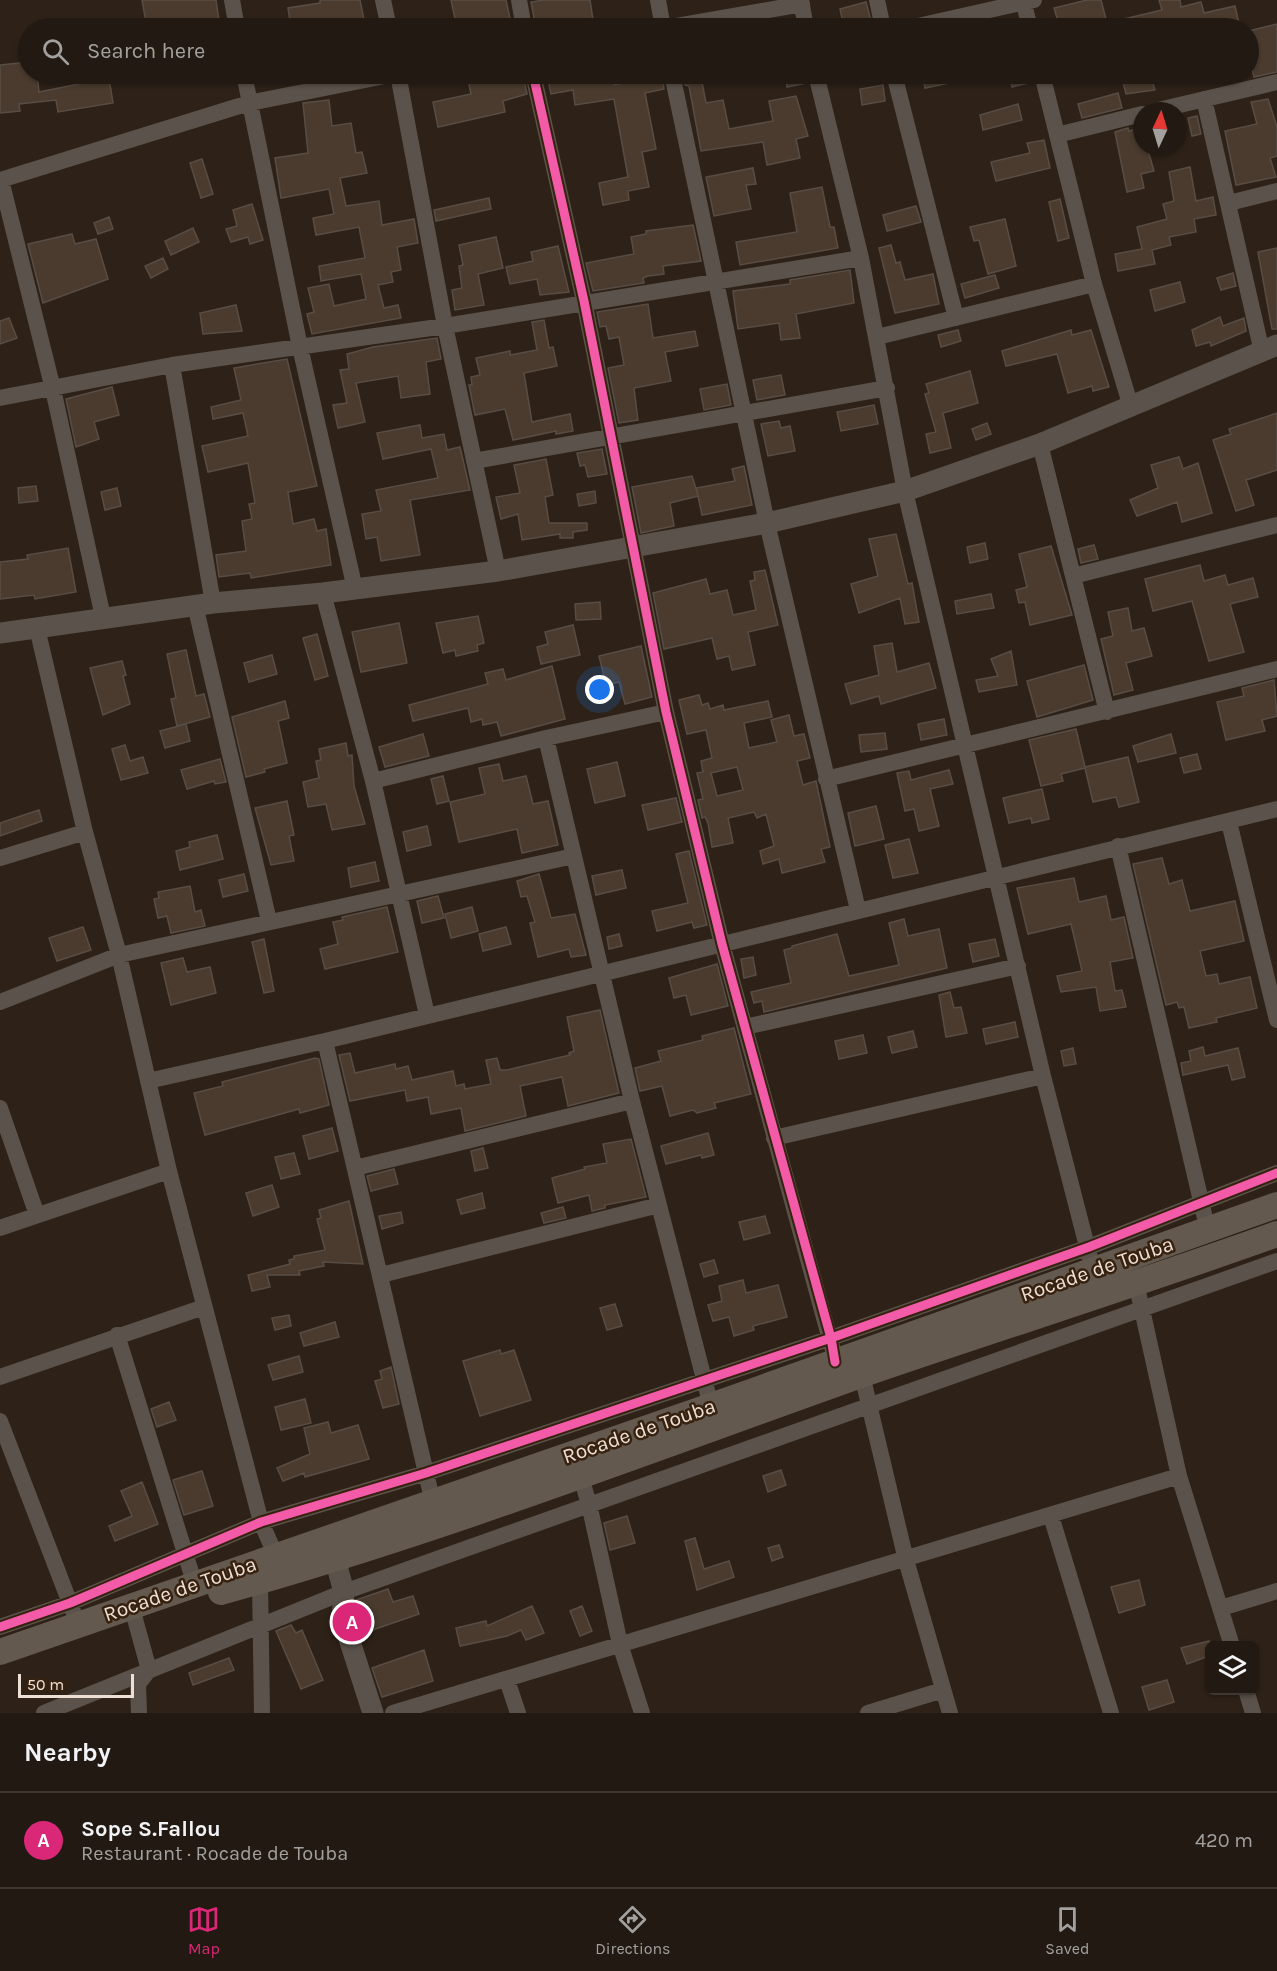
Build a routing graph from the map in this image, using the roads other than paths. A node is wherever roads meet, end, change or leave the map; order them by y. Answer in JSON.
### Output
{"nodes":[{"id":1,"x":232,"y":0,"type":"edge"},
{"id":2,"x":383,"y":0,"type":"edge"},
{"id":3,"x":519,"y":0,"type":"edge"},
{"id":4,"x":658,"y":0,"type":"edge"},
{"id":5,"x":877,"y":0,"type":"edge"},
{"id":6,"x":1027,"y":1,"type":"edge"},
{"id":7,"x":801,"y":2,"type":"edge"},
{"id":8,"x":235,"y":18,"type":"edge"},
{"id":9,"x":387,"y":18,"type":"edge"},
{"id":10,"x":522,"y":18,"type":"edge"},
{"id":11,"x":662,"y":18,"type":"edge"},
{"id":12,"x":717,"y":18,"type":"edge"},
{"id":13,"x":804,"y":18,"type":"edge"},
{"id":14,"x":881,"y":18,"type":"edge"},
{"id":15,"x":953,"y":18,"type":"edge"},
{"id":16,"x":1029,"y":18,"type":"edge"},
{"id":17,"x":1277,"y":82,"type":"edge"},
{"id":18,"x":246,"y":84,"type":"edge"},
{"id":19,"x":346,"y":84,"type":"edge"},
{"id":20,"x":399,"y":84,"type":"edge"},
{"id":21,"x":536,"y":84,"type":"edge"},
{"id":22,"x":674,"y":84,"type":"edge"},
{"id":23,"x":818,"y":84,"type":"edge"},
{"id":24,"x":897,"y":84,"type":"edge"},
{"id":25,"x":1044,"y":84,"type":"edge"},
{"id":26,"x":1204,"y":99,"type":"junction"},
{"id":27,"x":249,"y":103,"type":"junction"},
{"id":28,"x":1187,"y":103,"type":"edge"},
{"id":29,"x":1133,"y":116,"type":"edge"},
{"id":30,"x":1057,"y":135,"type":"junction"},
{"id":31,"x":0,"y":180,"type":"edge"},
{"id":32,"x":1277,"y":191,"type":"edge"},
{"id":33,"x":1229,"y":203,"type":"junction"},
{"id":34,"x":861,"y":258,"type":"junction"},
{"id":35,"x":716,"y":281,"type":"junction"},
{"id":36,"x":1094,"y":284,"type":"junction"},
{"id":37,"x":584,"y":301,"type":"junction"},
{"id":38,"x":956,"y":318,"type":"junction"},
{"id":39,"x":445,"y":326,"type":"junction"},
{"id":40,"x":877,"y":337,"type":"junction"},
{"id":41,"x":300,"y":347,"type":"junction"},
{"id":42,"x":1270,"y":348,"type":"edge"},
{"id":43,"x":172,"y":365,"type":"junction"},
{"id":44,"x":887,"y":388,"type":"junction"},
{"id":45,"x":53,"y":389,"type":"junction"},
{"id":46,"x":0,"y":398,"type":"edge"},
{"id":47,"x":1131,"y":407,"type":"junction"},
{"id":48,"x":744,"y":414,"type":"junction"},
{"id":49,"x":609,"y":435,"type":"junction"},
{"id":50,"x":1040,"y":444,"type":"junction"},
{"id":51,"x":474,"y":461,"type":"junction"},
{"id":52,"x":905,"y":490,"type":"junction"},
{"id":53,"x":767,"y":523,"type":"junction"},
{"id":54,"x":1277,"y":525,"type":"edge"},
{"id":55,"x":632,"y":548,"type":"junction"},
{"id":56,"x":498,"y":571,"type":"junction"},
{"id":57,"x":1073,"y":576,"type":"junction"},
{"id":58,"x":355,"y":589,"type":"junction"},
{"id":59,"x":323,"y":593,"type":"junction"},
{"id":60,"x":204,"y":604,"type":"junction"},
{"id":61,"x":103,"y":617,"type":"junction"},
{"id":62,"x":37,"y":628,"type":"junction"},
{"id":63,"x":0,"y":633,"type":"edge"},
{"id":64,"x":1277,"y":669,"type":"edge"},
{"id":65,"x":666,"y":712,"type":"junction"},
{"id":66,"x":1107,"y":712,"type":"junction"},
{"id":67,"x":546,"y":738,"type":"junction"},
{"id":68,"x":965,"y":745,"type":"junction"},
{"id":69,"x":826,"y":779,"type":"junction"},
{"id":70,"x":373,"y":781,"type":"junction"},
{"id":71,"x":1277,"y":809,"type":"edge"},
{"id":72,"x":1229,"y":822,"type":"junction"},
{"id":73,"x":85,"y":832,"type":"junction"},
{"id":74,"x":1118,"y":846,"type":"junction"},
{"id":75,"x":574,"y":856,"type":"junction"},
{"id":76,"x":0,"y":858,"type":"edge"},
{"id":77,"x":997,"y":875,"type":"junction"},
{"id":78,"x":400,"y":893,"type":"junction"},
{"id":79,"x":858,"y":910,"type":"junction"},
{"id":80,"x":269,"y":921,"type":"junction"},
{"id":81,"x":722,"y":944,"type":"junction"},
{"id":82,"x":119,"y":955,"type":"junction"},
{"id":83,"x":1018,"y":966,"type":"junction"},
{"id":84,"x":603,"y":971,"type":"junction"},
{"id":85,"x":0,"y":1002,"type":"edge"},
{"id":86,"x":427,"y":1015,"type":"junction"},
{"id":87,"x":1277,"y":1020,"type":"edge"},
{"id":88,"x":746,"y":1027,"type":"junction"},
{"id":89,"x":325,"y":1041,"type":"junction"},
{"id":90,"x":1043,"y":1076,"type":"junction"},
{"id":91,"x":148,"y":1081,"type":"junction"},
{"id":92,"x":633,"y":1101,"type":"junction"},
{"id":93,"x":0,"y":1108,"type":"edge"},
{"id":94,"x":774,"y":1138,"type":"junction"},
{"id":95,"x":355,"y":1168,"type":"junction"},
{"id":96,"x":169,"y":1171,"type":"junction"},
{"id":97,"x":1277,"y":1173,"type":"edge"},
{"id":98,"x":1202,"y":1202,"type":"junction"},
{"id":99,"x":659,"y":1205,"type":"junction"},
{"id":100,"x":1277,"y":1205,"type":"edge"},
{"id":101,"x":37,"y":1215,"type":"junction"},
{"id":102,"x":0,"y":1228,"type":"edge"},
{"id":103,"x":1208,"y":1231,"type":"junction"},
{"id":104,"x":1276,"y":1237,"type":"edge"},
{"id":105,"x":1090,"y":1259,"type":"junction"},
{"id":106,"x":1277,"y":1261,"type":"edge"},
{"id":107,"x":381,"y":1275,"type":"junction"},
{"id":108,"x":1138,"y":1295,"type":"junction"},
{"id":109,"x":204,"y":1307,"type":"junction"},
{"id":110,"x":117,"y":1335,"type":"junction"},
{"id":111,"x":833,"y":1350,"type":"junction"},
{"id":112,"x":861,"y":1375,"type":"junction"},
{"id":113,"x":0,"y":1377,"type":"edge"},
{"id":114,"x":703,"y":1379,"type":"junction"},
{"id":115,"x":711,"y":1406,"type":"junction"},
{"id":116,"x":867,"y":1407,"type":"junction"},
{"id":117,"x":0,"y":1421,"type":"edge"},
{"id":118,"x":5,"y":1449,"type":"edge"},
{"id":119,"x":426,"y":1473,"type":"junction"},
{"id":120,"x":580,"y":1474,"type":"junction"},
{"id":121,"x":1179,"y":1476,"type":"junction"},
{"id":122,"x":433,"y":1503,"type":"junction"},
{"id":123,"x":589,"y":1504,"type":"junction"},
{"id":124,"x":1051,"y":1516,"type":"junction"},
{"id":125,"x":261,"y":1522,"type":"junction"},
{"id":126,"x":187,"y":1555,"type":"junction"},
{"id":127,"x":276,"y":1556,"type":"junction"},
{"id":128,"x":335,"y":1559,"type":"junction"},
{"id":129,"x":906,"y":1560,"type":"junction"},
{"id":130,"x":260,"y":1581,"type":"junction"},
{"id":131,"x":195,"y":1585,"type":"junction"},
{"id":132,"x":1277,"y":1591,"type":"edge"},
{"id":133,"x":344,"y":1592,"type":"junction"},
{"id":134,"x":1221,"y":1608,"type":"junction"},
{"id":135,"x":73,"y":1614,"type":"junction"},
{"id":136,"x":135,"y":1619,"type":"junction"},
{"id":137,"x":262,"y":1622,"type":"junction"},
{"id":138,"x":0,"y":1627,"type":"edge"},
{"id":139,"x":1231,"y":1641,"type":"edge"},
{"id":140,"x":620,"y":1644,"type":"junction"},
{"id":141,"x":0,"y":1652,"type":"edge"},
{"id":142,"x":0,"y":1668,"type":"edge"},
{"id":143,"x":150,"y":1670,"type":"junction"},
{"id":144,"x":507,"y":1680,"type":"junction"},
{"id":145,"x":943,"y":1690,"type":"junction"},
{"id":146,"x":1248,"y":1695,"type":"edge"},
{"id":147,"x":44,"y":1713,"type":"edge"},
{"id":148,"x":139,"y":1713,"type":"edge"},
{"id":149,"x":262,"y":1713,"type":"edge"},
{"id":150,"x":372,"y":1713,"type":"edge"},
{"id":151,"x":393,"y":1713,"type":"edge"},
{"id":152,"x":518,"y":1713,"type":"edge"},
{"id":153,"x":642,"y":1713,"type":"edge"},
{"id":154,"x":868,"y":1713,"type":"edge"},
{"id":155,"x":950,"y":1713,"type":"edge"},
{"id":156,"x":1111,"y":1713,"type":"edge"},
{"id":157,"x":1253,"y":1713,"type":"edge"}],
"edges":[{"from":1,"to":8,"type":"street"},
{"from":2,"to":9,"type":"street"},
{"from":3,"to":10,"type":"street"},
{"from":4,"to":11,"type":"street"},
{"from":5,"to":14,"type":"street"},
{"from":6,"to":15,"type":"street"},
{"from":6,"to":16,"type":"street"},
{"from":7,"to":12,"type":"street"},
{"from":7,"to":13,"type":"street"},
{"from":17,"to":26,"type":"street"},
{"from":18,"to":27,"type":"street"},
{"from":19,"to":27,"type":"street"},
{"from":20,"to":39,"type":"street"},
{"from":21,"to":37,"type":"street"},
{"from":22,"to":35,"type":"street"},
{"from":23,"to":34,"type":"street"},
{"from":24,"to":38,"type":"street"},
{"from":25,"to":30,"type":"street"},
{"from":26,"to":28,"type":"street"},
{"from":26,"to":33,"type":"street"},
{"from":27,"to":31,"type":"street"},
{"from":27,"to":41,"type":"street"},
{"from":29,"to":30,"type":"street"},
{"from":30,"to":36,"type":"street"},
{"from":31,"to":45,"type":"street"},
{"from":32,"to":33,"type":"street"},
{"from":33,"to":42,"type":"street"},
{"from":34,"to":35,"type":"street"},
{"from":34,"to":40,"type":"street"},
{"from":35,"to":37,"type":"street"},
{"from":35,"to":48,"type":"street"},
{"from":36,"to":38,"type":"street"},
{"from":36,"to":47,"type":"street"},
{"from":37,"to":39,"type":"street"},
{"from":37,"to":49,"type":"street"},
{"from":38,"to":40,"type":"street"},
{"from":39,"to":41,"type":"street"},
{"from":39,"to":51,"type":"street"},
{"from":40,"to":44,"type":"street"},
{"from":41,"to":43,"type":"street"},
{"from":41,"to":58,"type":"street"},
{"from":42,"to":47,"type":"street"},
{"from":43,"to":45,"type":"street"},
{"from":43,"to":60,"type":"street"},
{"from":44,"to":48,"type":"street"},
{"from":44,"to":52,"type":"street"},
{"from":45,"to":46,"type":"street"},
{"from":45,"to":61,"type":"street"},
{"from":47,"to":50,"type":"street"},
{"from":48,"to":49,"type":"street"},
{"from":48,"to":53,"type":"street"},
{"from":49,"to":51,"type":"street"},
{"from":49,"to":55,"type":"street"},
{"from":50,"to":52,"type":"street"},
{"from":50,"to":57,"type":"street"},
{"from":51,"to":56,"type":"street"},
{"from":52,"to":53,"type":"street"},
{"from":52,"to":68,"type":"street"},
{"from":53,"to":55,"type":"street"},
{"from":53,"to":69,"type":"street"},
{"from":54,"to":57,"type":"street"},
{"from":55,"to":56,"type":"street"},
{"from":55,"to":65,"type":"street"},
{"from":56,"to":58,"type":"street"},
{"from":57,"to":66,"type":"street"},
{"from":58,"to":59,"type":"street"},
{"from":59,"to":60,"type":"street"},
{"from":59,"to":70,"type":"street"},
{"from":60,"to":61,"type":"street"},
{"from":60,"to":80,"type":"street"},
{"from":61,"to":62,"type":"street"},
{"from":62,"to":63,"type":"street"},
{"from":62,"to":73,"type":"street"},
{"from":64,"to":66,"type":"street"},
{"from":65,"to":67,"type":"street"},
{"from":65,"to":81,"type":"street"},
{"from":66,"to":68,"type":"street"},
{"from":67,"to":70,"type":"street"},
{"from":67,"to":75,"type":"street"},
{"from":68,"to":69,"type":"street"},
{"from":68,"to":77,"type":"street"},
{"from":69,"to":79,"type":"street"},
{"from":70,"to":78,"type":"street"},
{"from":71,"to":72,"type":"street"},
{"from":72,"to":74,"type":"street"},
{"from":72,"to":87,"type":"street"},
{"from":73,"to":76,"type":"street"},
{"from":73,"to":82,"type":"street"},
{"from":74,"to":77,"type":"street"},
{"from":74,"to":98,"type":"street"},
{"from":75,"to":78,"type":"street"},
{"from":75,"to":84,"type":"street"},
{"from":77,"to":79,"type":"street"},
{"from":77,"to":83,"type":"street"},
{"from":78,"to":80,"type":"street"},
{"from":78,"to":86,"type":"street"},
{"from":79,"to":81,"type":"street"},
{"from":80,"to":82,"type":"street"},
{"from":81,"to":84,"type":"street"},
{"from":81,"to":88,"type":"street"},
{"from":82,"to":85,"type":"street"},
{"from":82,"to":91,"type":"street"},
{"from":83,"to":88,"type":"street"},
{"from":83,"to":90,"type":"street"},
{"from":84,"to":86,"type":"street"},
{"from":84,"to":92,"type":"street"},
{"from":86,"to":89,"type":"street"},
{"from":88,"to":94,"type":"street"},
{"from":89,"to":91,"type":"street"},
{"from":89,"to":95,"type":"street"},
{"from":90,"to":94,"type":"street"},
{"from":90,"to":105,"type":"street"},
{"from":91,"to":96,"type":"street"},
{"from":92,"to":95,"type":"street"},
{"from":92,"to":99,"type":"street"},
{"from":93,"to":101,"type":"street"},
{"from":94,"to":111,"type":"street"},
{"from":95,"to":107,"type":"street"},
{"from":96,"to":101,"type":"street"},
{"from":96,"to":109,"type":"street"},
{"from":97,"to":98,"type":"street"},
{"from":98,"to":103,"type":"street"},
{"from":98,"to":105,"type":"street"},
{"from":99,"to":107,"type":"street"},
{"from":99,"to":114,"type":"street"},
{"from":100,"to":103,"type":"main road","name":"Rocade de Touba"},
{"from":101,"to":102,"type":"street"},
{"from":103,"to":105,"type":"main road","name":"Rocade de Touba"},
{"from":104,"to":108,"type":"main road","name":"Rocade de Touba"},
{"from":105,"to":111,"type":"main road","name":"Rocade de Touba"},
{"from":106,"to":108,"type":"street"},
{"from":107,"to":119,"type":"street"},
{"from":108,"to":112,"type":"main road","name":"Rocade de Touba"},
{"from":108,"to":116,"type":"street"},
{"from":108,"to":121,"type":"street"},
{"from":109,"to":110,"type":"street"},
{"from":109,"to":125,"type":"street"},
{"from":110,"to":113,"type":"street"},
{"from":110,"to":126,"type":"street"},
{"from":111,"to":114,"type":"street"},
{"from":111,"to":115,"type":"main road","name":"Rocade de Touba"},
{"from":112,"to":116,"type":"street"},
{"from":112,"to":120,"type":"main road","name":"Rocade de Touba"},
{"from":114,"to":115,"type":"street"},
{"from":114,"to":119,"type":"street"},
{"from":115,"to":122,"type":"main road","name":"Rocade de Touba"},
{"from":116,"to":123,"type":"street"},
{"from":116,"to":129,"type":"street"},
{"from":117,"to":118,"type":"street"},
{"from":118,"to":135,"type":"street"},
{"from":119,"to":122,"type":"street"},
{"from":119,"to":125,"type":"street"},
{"from":120,"to":123,"type":"street"},
{"from":120,"to":128,"type":"main road","name":"Rocade de Touba"},
{"from":121,"to":124,"type":"street"},
{"from":121,"to":134,"type":"street"},
{"from":122,"to":127,"type":"main road","name":"Rocade de Touba"},
{"from":123,"to":133,"type":"street"},
{"from":123,"to":140,"type":"street"},
{"from":124,"to":129,"type":"street"},
{"from":124,"to":156,"type":"street"},
{"from":125,"to":126,"type":"street"},
{"from":125,"to":127,"type":"street"},
{"from":126,"to":131,"type":"street"},
{"from":126,"to":135,"type":"street"},
{"from":127,"to":131,"type":"main road","name":"Rocade de Touba"},
{"from":128,"to":130,"type":"main road","name":"Rocade de Touba"},
{"from":128,"to":133,"type":"street"},
{"from":129,"to":140,"type":"street"},
{"from":129,"to":145,"type":"street"},
{"from":130,"to":136,"type":"main road","name":"Rocade de Touba"},
{"from":130,"to":137,"type":"street"},
{"from":131,"to":135,"type":"main road","name":"Rocade de Touba"},
{"from":132,"to":134,"type":"street"},
{"from":133,"to":137,"type":"street"},
{"from":133,"to":150,"type":"street"},
{"from":134,"to":139,"type":"street"},
{"from":135,"to":138,"type":"street"},
{"from":135,"to":141,"type":"main road","name":"Rocade de Touba"},
{"from":136,"to":142,"type":"main road","name":"Rocade de Touba"},
{"from":136,"to":143,"type":"street"},
{"from":137,"to":143,"type":"street"},
{"from":137,"to":149,"type":"street"},
{"from":140,"to":144,"type":"street"},
{"from":140,"to":153,"type":"street"},
{"from":143,"to":147,"type":"street"},
{"from":143,"to":148,"type":"street"},
{"from":144,"to":151,"type":"street"},
{"from":144,"to":152,"type":"street"},
{"from":145,"to":154,"type":"street"},
{"from":145,"to":155,"type":"street"},
{"from":146,"to":157,"type":"street"}]}
